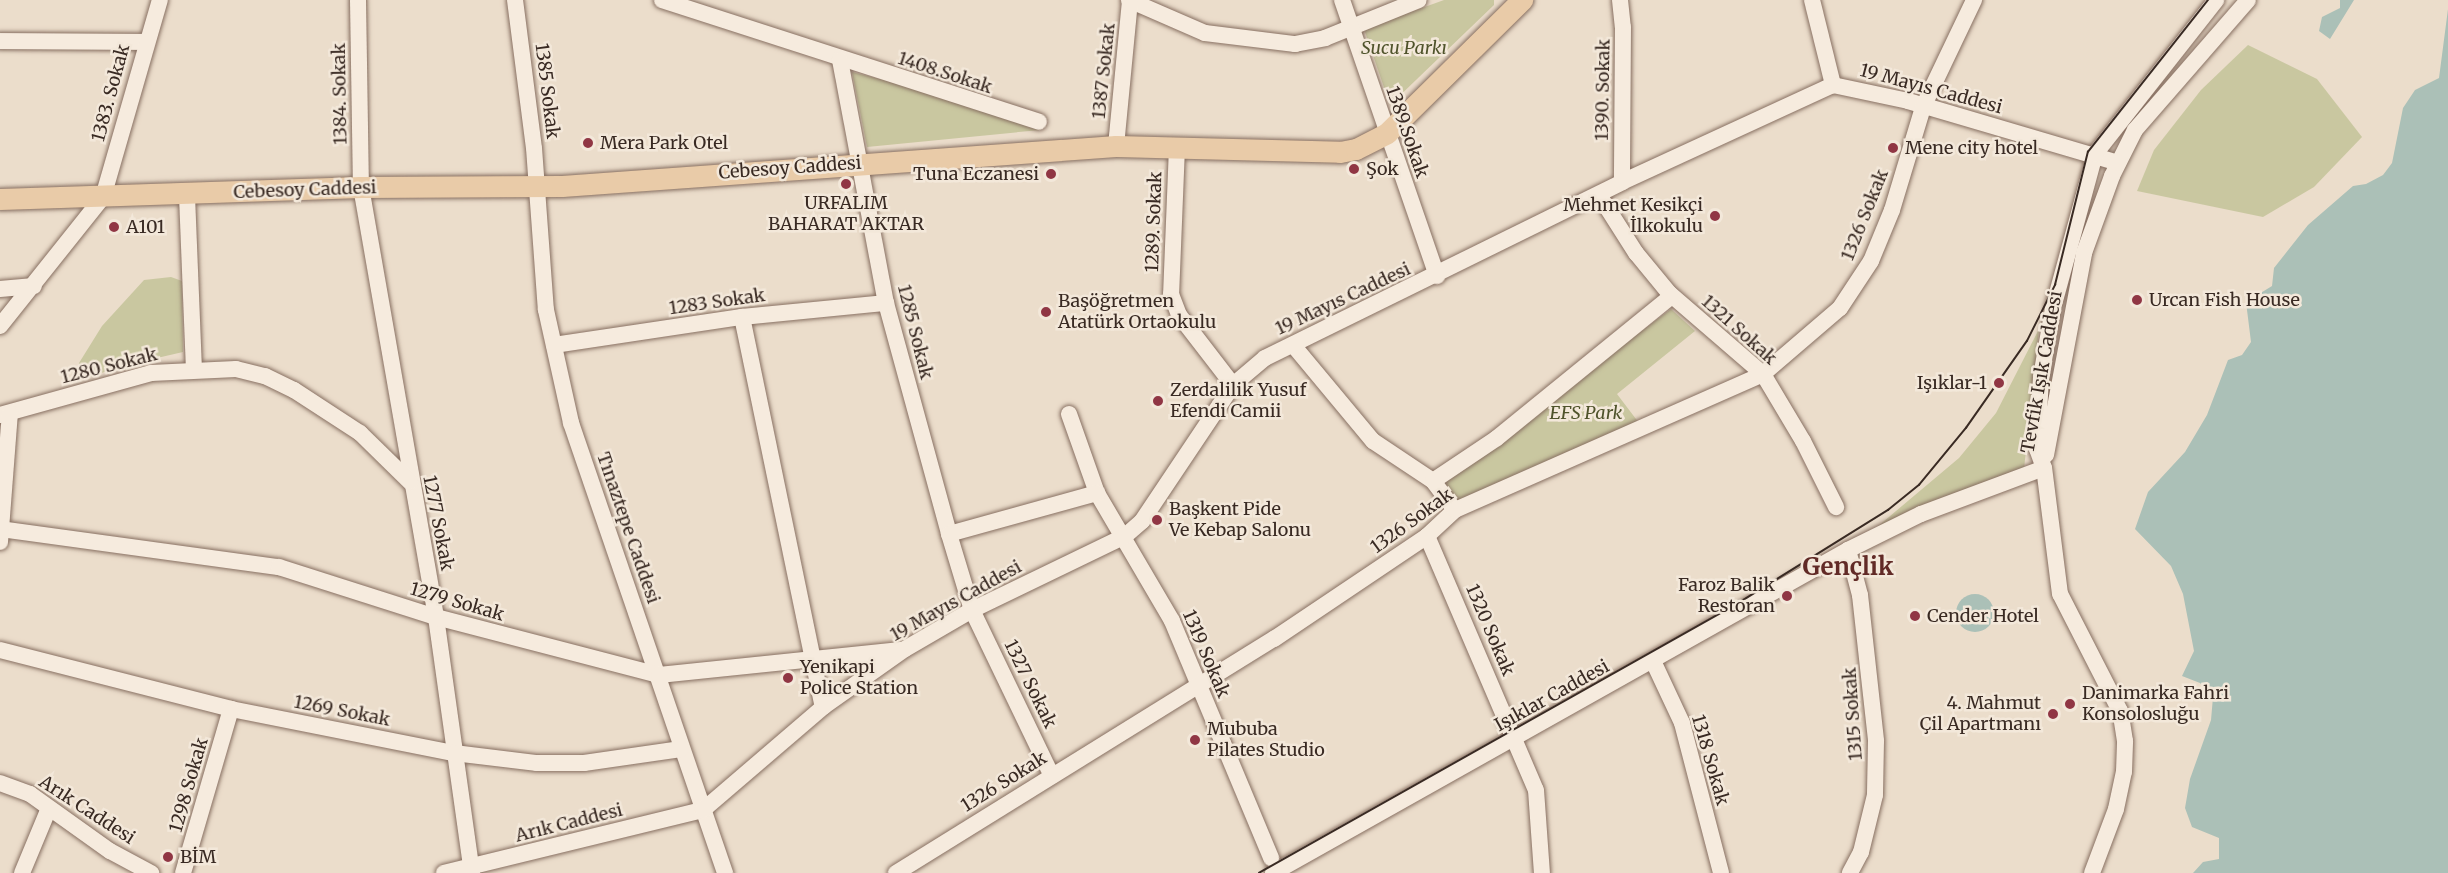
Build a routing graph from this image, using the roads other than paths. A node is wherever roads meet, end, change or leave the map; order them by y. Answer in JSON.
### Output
{"nodes":[{"id":1,"x":160,"y":0,"type":"edge"},
{"id":2,"x":358,"y":0,"type":"edge"},
{"id":3,"x":515,"y":0,"type":"edge"},
{"id":4,"x":662,"y":0,"type":"edge"},
{"id":5,"x":1130,"y":0,"type":"edge"},
{"id":6,"x":1342,"y":0,"type":"edge"},
{"id":7,"x":1419,"y":0,"type":"edge"},
{"id":8,"x":1522,"y":0,"type":"edge"},
{"id":9,"x":1620,"y":0,"type":"edge"},
{"id":10,"x":1812,"y":0,"type":"edge"},
{"id":11,"x":1974,"y":0,"type":"edge"},
{"id":12,"x":2216,"y":0,"type":"edge"},
{"id":13,"x":2248,"y":0,"type":"edge"},
{"id":14,"x":1351,"y":28,"type":"junction"},
{"id":15,"x":0,"y":41,"type":"edge"},
{"id":16,"x":146,"y":42,"type":"junction"},
{"id":17,"x":840,"y":60,"type":"junction"},
{"id":18,"x":1833,"y":86,"type":"junction"},
{"id":19,"x":1923,"y":107,"type":"junction"},
{"id":20,"x":1039,"y":122,"type":"dead end"},
{"id":21,"x":1386,"y":133,"type":"junction"},
{"id":22,"x":1116,"y":146,"type":"junction"},
{"id":23,"x":1177,"y":147,"type":"junction"},
{"id":24,"x":2095,"y":154,"type":"junction"},
{"id":25,"x":858,"y":162,"type":"junction"},
{"id":26,"x":2118,"y":163,"type":"junction"},
{"id":27,"x":1622,"y":182,"type":"junction"},
{"id":28,"x":361,"y":187,"type":"junction"},
{"id":29,"x":538,"y":187,"type":"junction"},
{"id":30,"x":187,"y":195,"type":"junction"},
{"id":31,"x":1599,"y":195,"type":"junction"},
{"id":32,"x":103,"y":197,"type":"junction"},
{"id":33,"x":0,"y":199,"type":"edge"},
{"id":34,"x":1437,"y":276,"type":"junction"},
{"id":35,"x":34,"y":286,"type":"junction"},
{"id":36,"x":0,"y":289,"type":"edge"},
{"id":37,"x":1672,"y":296,"type":"junction"},
{"id":38,"x":886,"y":303,"type":"junction"},
{"id":39,"x":742,"y":317,"type":"junction"},
{"id":40,"x":0,"y":326,"type":"edge"},
{"id":41,"x":554,"y":345,"type":"junction"},
{"id":42,"x":1293,"y":345,"type":"junction"},
{"id":43,"x":195,"y":369,"type":"junction"},
{"id":44,"x":1763,"y":374,"type":"junction"},
{"id":45,"x":1233,"y":385,"type":"junction"},
{"id":46,"x":5,"y":414,"type":"edge"},
{"id":47,"x":1069,"y":414,"type":"dead end"},
{"id":48,"x":2044,"y":468,"type":"junction"},
{"id":49,"x":1433,"y":481,"type":"junction"},
{"id":50,"x":410,"y":482,"type":"junction"},
{"id":51,"x":1097,"y":493,"type":"junction"},
{"id":52,"x":1836,"y":507,"type":"dead end"},
{"id":53,"x":1455,"y":510,"type":"junction"},
{"id":54,"x":0,"y":529,"type":"edge"},
{"id":55,"x":949,"y":534,"type":"junction"},
{"id":56,"x":1125,"y":536,"type":"junction"},
{"id":57,"x":1427,"y":536,"type":"junction"},
{"id":58,"x":0,"y":542,"type":"edge"},
{"id":59,"x":1848,"y":550,"type":"junction"},
{"id":60,"x":972,"y":610,"type":"junction"},
{"id":61,"x":436,"y":617,"type":"junction"},
{"id":62,"x":905,"y":649,"type":"junction"},
{"id":63,"x":0,"y":650,"type":"edge"},
{"id":64,"x":816,"y":661,"type":"junction"},
{"id":65,"x":1653,"y":661,"type":"junction"},
{"id":66,"x":658,"y":675,"type":"junction"},
{"id":67,"x":1197,"y":685,"type":"junction"},
{"id":68,"x":823,"y":707,"type":"junction"},
{"id":69,"x":231,"y":709,"type":"junction"},
{"id":70,"x":1514,"y":740,"type":"junction"},
{"id":71,"x":681,"y":749,"type":"junction"},
{"id":72,"x":454,"y":753,"type":"junction"},
{"id":73,"x":1052,"y":776,"type":"junction"},
{"id":74,"x":0,"y":783,"type":"edge"},
{"id":75,"x":49,"y":808,"type":"junction"},
{"id":76,"x":703,"y":810,"type":"junction"},
{"id":77,"x":1272,"y":865,"type":"edge"},
{"id":78,"x":470,"y":870,"type":"edge"},
{"id":79,"x":22,"y":873,"type":"edge"},
{"id":80,"x":150,"y":873,"type":"edge"},
{"id":81,"x":183,"y":873,"type":"edge"},
{"id":82,"x":444,"y":873,"type":"edge"},
{"id":83,"x":725,"y":873,"type":"edge"},
{"id":84,"x":896,"y":873,"type":"edge"},
{"id":85,"x":1542,"y":873,"type":"edge"},
{"id":86,"x":1721,"y":873,"type":"edge"},
{"id":87,"x":1850,"y":873,"type":"edge"},
{"id":88,"x":2092,"y":873,"type":"edge"}],
"edges":[{"from":1,"to":16,"type":"street","name":"1383. Sokak"},
{"from":2,"to":28,"type":"street","name":"1384. Sokak"},
{"from":3,"to":29,"type":"street","name":"1385 Sokak"},
{"from":4,"to":17,"type":"street","name":"1408.Sokak"},
{"from":5,"to":14,"type":"street"},
{"from":5,"to":22,"type":"street","name":"1387 Sokak"},
{"from":6,"to":14,"type":"street","name":"1389.Sokak"},
{"from":7,"to":14,"type":"street"},
{"from":8,"to":21,"type":"main road","name":"Cebesoy Caddesi"},
{"from":9,"to":27,"type":"street","name":"1390. Sokak"},
{"from":10,"to":18,"type":"street"},
{"from":11,"to":19,"type":"street","name":"1326 Sokak"},
{"from":12,"to":24,"type":"street","name":"Tevfik Işık Caddesi"},
{"from":13,"to":26,"type":"street","name":"Tevfik Işık Caddesi"},
{"from":14,"to":21,"type":"street","name":"1389.Sokak"},
{"from":15,"to":16,"type":"street"},
{"from":16,"to":32,"type":"street","name":"1383. Sokak"},
{"from":17,"to":20,"type":"street","name":"1408.Sokak"},
{"from":17,"to":25,"type":"street","name":"1285 Sokak"},
{"from":18,"to":19,"type":"street","name":"19 Mayıs Caddesi"},
{"from":18,"to":27,"type":"street","name":"19 Mayıs Caddesi"},
{"from":19,"to":24,"type":"street","name":"19 Mayıs Caddesi"},
{"from":19,"to":44,"type":"street","name":"1326 Sokak"},
{"from":21,"to":23,"type":"main road","name":"Cebesoy Caddesi"},
{"from":21,"to":34,"type":"street","name":"1389.Sokak"},
{"from":22,"to":23,"type":"main road","name":"Cebesoy Caddesi"},
{"from":22,"to":25,"type":"main road","name":"Cebesoy Caddesi"},
{"from":23,"to":45,"type":"street","name":"1289. Sokak"},
{"from":24,"to":26,"type":"street","name":"19 Mayıs Caddesi"},
{"from":24,"to":48,"type":"street","name":"Tevfik Işık Caddesi"},
{"from":25,"to":29,"type":"main road","name":"Cebesoy Caddesi"},
{"from":25,"to":38,"type":"street","name":"1285 Sokak"},
{"from":26,"to":48,"type":"street","name":"Tevfik Işık Caddesi"},
{"from":27,"to":31,"type":"street","name":"19 Mayıs Caddesi"},
{"from":28,"to":29,"type":"main road","name":"Cebesoy Caddesi"},
{"from":28,"to":30,"type":"main road","name":"Cebesoy Caddesi"},
{"from":28,"to":50,"type":"street","name":"1277 Sokak"},
{"from":29,"to":41,"type":"street","name":"Tınaztepe Caddesi"},
{"from":30,"to":32,"type":"main road","name":"Cebesoy Caddesi"},
{"from":30,"to":43,"type":"street"},
{"from":31,"to":34,"type":"street","name":"19 Mayıs Caddesi"},
{"from":31,"to":37,"type":"street","name":"1321 Sokak"},
{"from":32,"to":33,"type":"main road","name":"Cebesoy Caddesi"},
{"from":32,"to":35,"type":"street"},
{"from":34,"to":42,"type":"street","name":"19 Mayıs Caddesi"},
{"from":35,"to":36,"type":"street"},
{"from":35,"to":40,"type":"street"},
{"from":37,"to":44,"type":"street","name":"1321 Sokak"},
{"from":37,"to":49,"type":"street"},
{"from":38,"to":39,"type":"street","name":"1283 Sokak"},
{"from":38,"to":55,"type":"street","name":"1285 Sokak"},
{"from":39,"to":41,"type":"street","name":"1283 Sokak"},
{"from":39,"to":64,"type":"street"},
{"from":41,"to":66,"type":"street","name":"Tınaztepe Caddesi"},
{"from":42,"to":45,"type":"street","name":"19 Mayıs Caddesi"},
{"from":42,"to":49,"type":"street"},
{"from":43,"to":46,"type":"street","name":"1280 Sokak"},
{"from":43,"to":50,"type":"street","name":"1280 Sokak"},
{"from":44,"to":52,"type":"street","name":"1321 Sokak"},
{"from":44,"to":53,"type":"street","name":"1326 Sokak"},
{"from":45,"to":56,"type":"street","name":"19 Mayıs Caddesi"},
{"from":46,"to":54,"type":"street"},
{"from":47,"to":51,"type":"street","name":"1319 Sokak"},
{"from":48,"to":59,"type":"street","name":"Işıklar Caddesi"},
{"from":48,"to":88,"type":"street"},
{"from":49,"to":53,"type":"street"},
{"from":50,"to":61,"type":"street","name":"1277 Sokak"},
{"from":51,"to":55,"type":"street"},
{"from":51,"to":56,"type":"street","name":"1319 Sokak"},
{"from":53,"to":57,"type":"street","name":"1326 Sokak"},
{"from":54,"to":58,"type":"street"},
{"from":54,"to":61,"type":"street","name":"1279 Sokak"},
{"from":55,"to":60,"type":"street","name":"1285 Sokak"},
{"from":56,"to":60,"type":"street","name":"19 Mayıs Caddesi"},
{"from":56,"to":67,"type":"street","name":"1319 Sokak"},
{"from":57,"to":67,"type":"street","name":"1326 Sokak"},
{"from":57,"to":70,"type":"street","name":"1320 Sokak"},
{"from":59,"to":65,"type":"street","name":"Işıklar Caddesi"},
{"from":59,"to":87,"type":"street","name":"1315 Sokak"},
{"from":60,"to":62,"type":"street","name":"19 Mayıs Caddesi"},
{"from":60,"to":73,"type":"street","name":"1327 Sokak"},
{"from":61,"to":66,"type":"street","name":"1279 Sokak"},
{"from":61,"to":72,"type":"street","name":"1277 Sokak"},
{"from":62,"to":64,"type":"street","name":"1279 Sokak"},
{"from":62,"to":68,"type":"street","name":"19 Mayıs Caddesi"},
{"from":63,"to":69,"type":"street","name":"1269 Sokak"},
{"from":64,"to":66,"type":"street","name":"1279 Sokak"},
{"from":64,"to":68,"type":"street"},
{"from":65,"to":70,"type":"street","name":"Işıklar Caddesi"},
{"from":65,"to":86,"type":"street","name":"1318 Sokak"},
{"from":66,"to":71,"type":"street","name":"Tınaztepe Caddesi"},
{"from":67,"to":73,"type":"street","name":"1326 Sokak"},
{"from":67,"to":77,"type":"street","name":"1319 Sokak"},
{"from":68,"to":76,"type":"street","name":"19 Mayıs Caddesi"},
{"from":69,"to":72,"type":"street","name":"1269 Sokak"},
{"from":69,"to":81,"type":"street","name":"1298 Sokak"},
{"from":70,"to":77,"type":"street","name":"Işıklar Caddesi"},
{"from":70,"to":85,"type":"street","name":"1320 Sokak"},
{"from":71,"to":72,"type":"street","name":"1269 Sokak"},
{"from":71,"to":76,"type":"street","name":"Tınaztepe Caddesi"},
{"from":72,"to":78,"type":"street","name":"1277 Sokak"},
{"from":73,"to":84,"type":"street","name":"1326 Sokak"},
{"from":74,"to":75,"type":"street","name":"Arık Caddesi"},
{"from":75,"to":79,"type":"street"},
{"from":75,"to":80,"type":"street","name":"Arık Caddesi"},
{"from":76,"to":78,"type":"street","name":"Arık Caddesi"},
{"from":76,"to":83,"type":"street","name":"Tınaztepe Caddesi"},
{"from":78,"to":82,"type":"street","name":"Arık Caddesi"}]}
